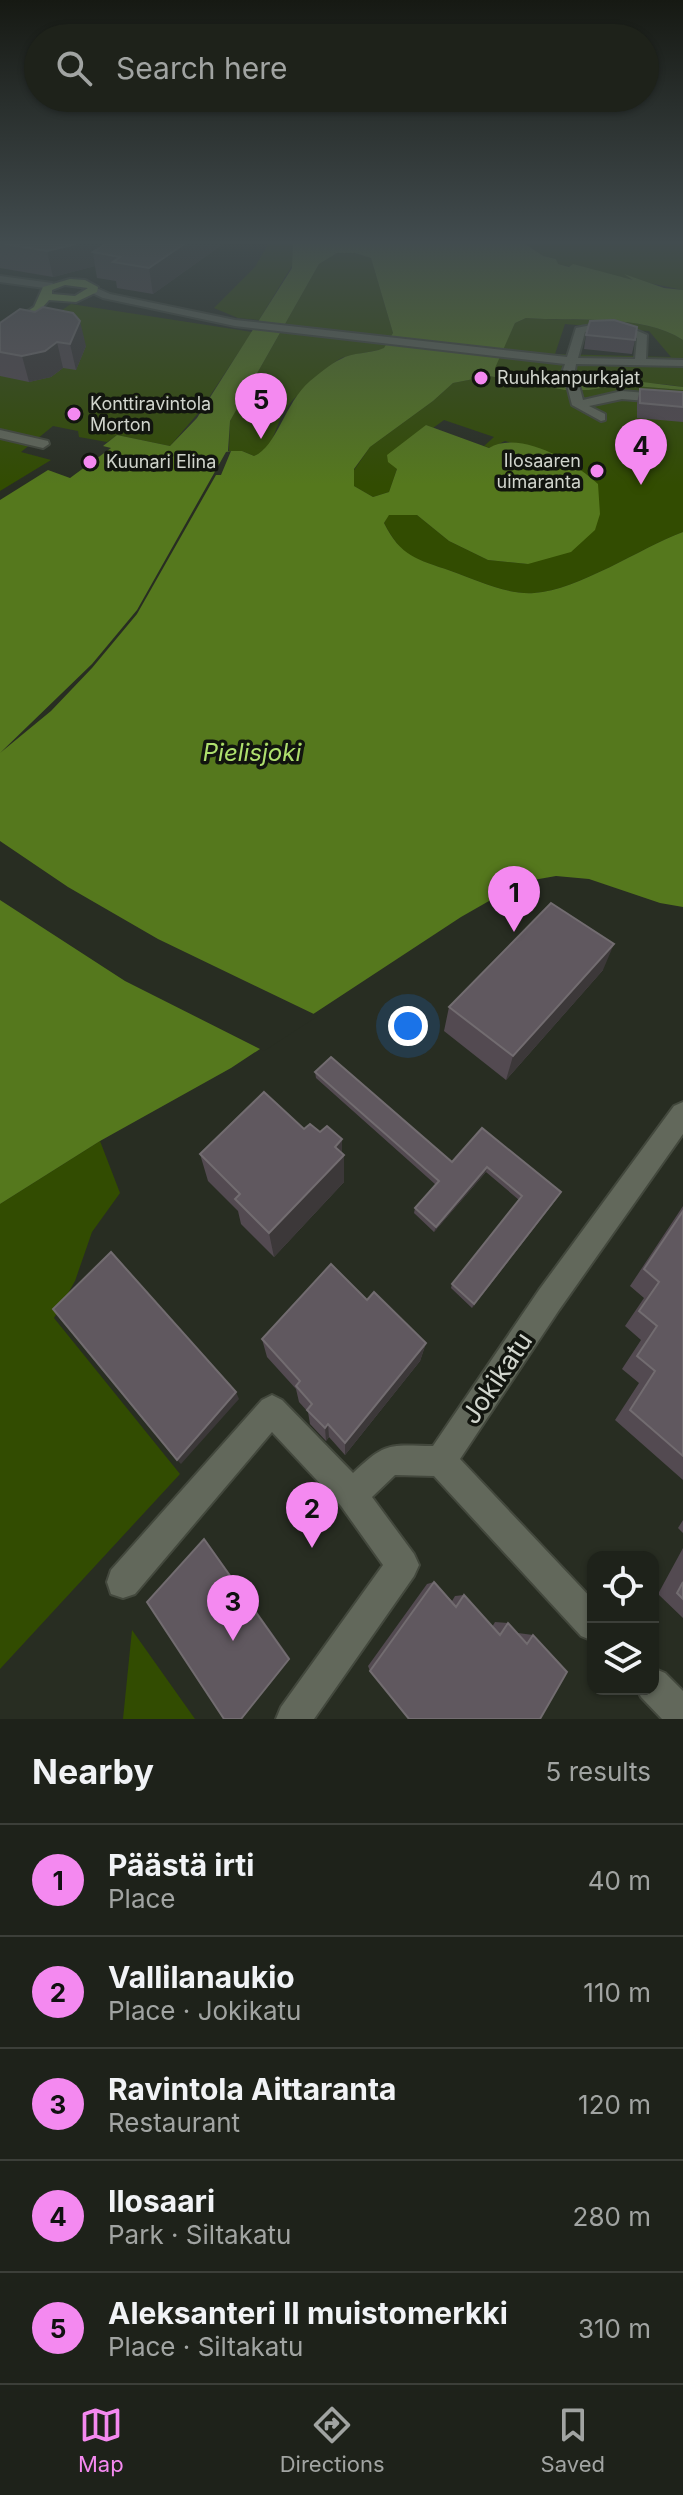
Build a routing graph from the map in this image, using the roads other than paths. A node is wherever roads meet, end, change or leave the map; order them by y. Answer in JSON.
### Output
{"nodes":[{"id":1,"x":245,"y":324,"type":"edge"},
{"id":2,"x":571,"y":361,"type":"junction"},
{"id":3,"x":640,"y":363,"type":"junction"},
{"id":4,"x":683,"y":363,"type":"edge"},
{"id":5,"x":575,"y":393,"type":"junction"},
{"id":6,"x":683,"y":400,"type":"edge"},
{"id":7,"x":601,"y":417,"type":"dead end"},
{"id":8,"x":0,"y":434,"type":"edge"},
{"id":9,"x":43,"y":444,"type":"dead end"},
{"id":10,"x":683,"y":1114,"type":"edge"},
{"id":11,"x":441,"y":1461,"type":"junction"},
{"id":12,"x":352,"y":1495,"type":"junction"},
{"id":13,"x":123,"y":1582,"type":"dead end"},
{"id":14,"x":592,"y":1623,"type":"edge"},
{"id":15,"x":659,"y":1691,"type":"edge"},
{"id":16,"x":683,"y":1716,"type":"edge"},
{"id":17,"x":293,"y":1719,"type":"edge"}],
"edges":[{"from":1,"to":2,"type":"street"},
{"from":2,"to":3,"type":"street"},
{"from":2,"to":3,"type":"street"},
{"from":2,"to":5,"type":"street"},
{"from":3,"to":4,"type":"street"},
{"from":5,"to":6,"type":"street"},
{"from":5,"to":7,"type":"street"},
{"from":8,"to":9,"type":"street"},
{"from":10,"to":11,"type":"street","name":"Jokikatu"},
{"from":11,"to":12,"type":"street"},
{"from":11,"to":14,"type":"street"},
{"from":12,"to":13,"type":"street"},
{"from":12,"to":17,"type":"street"},
{"from":15,"to":16,"type":"street"}]}
